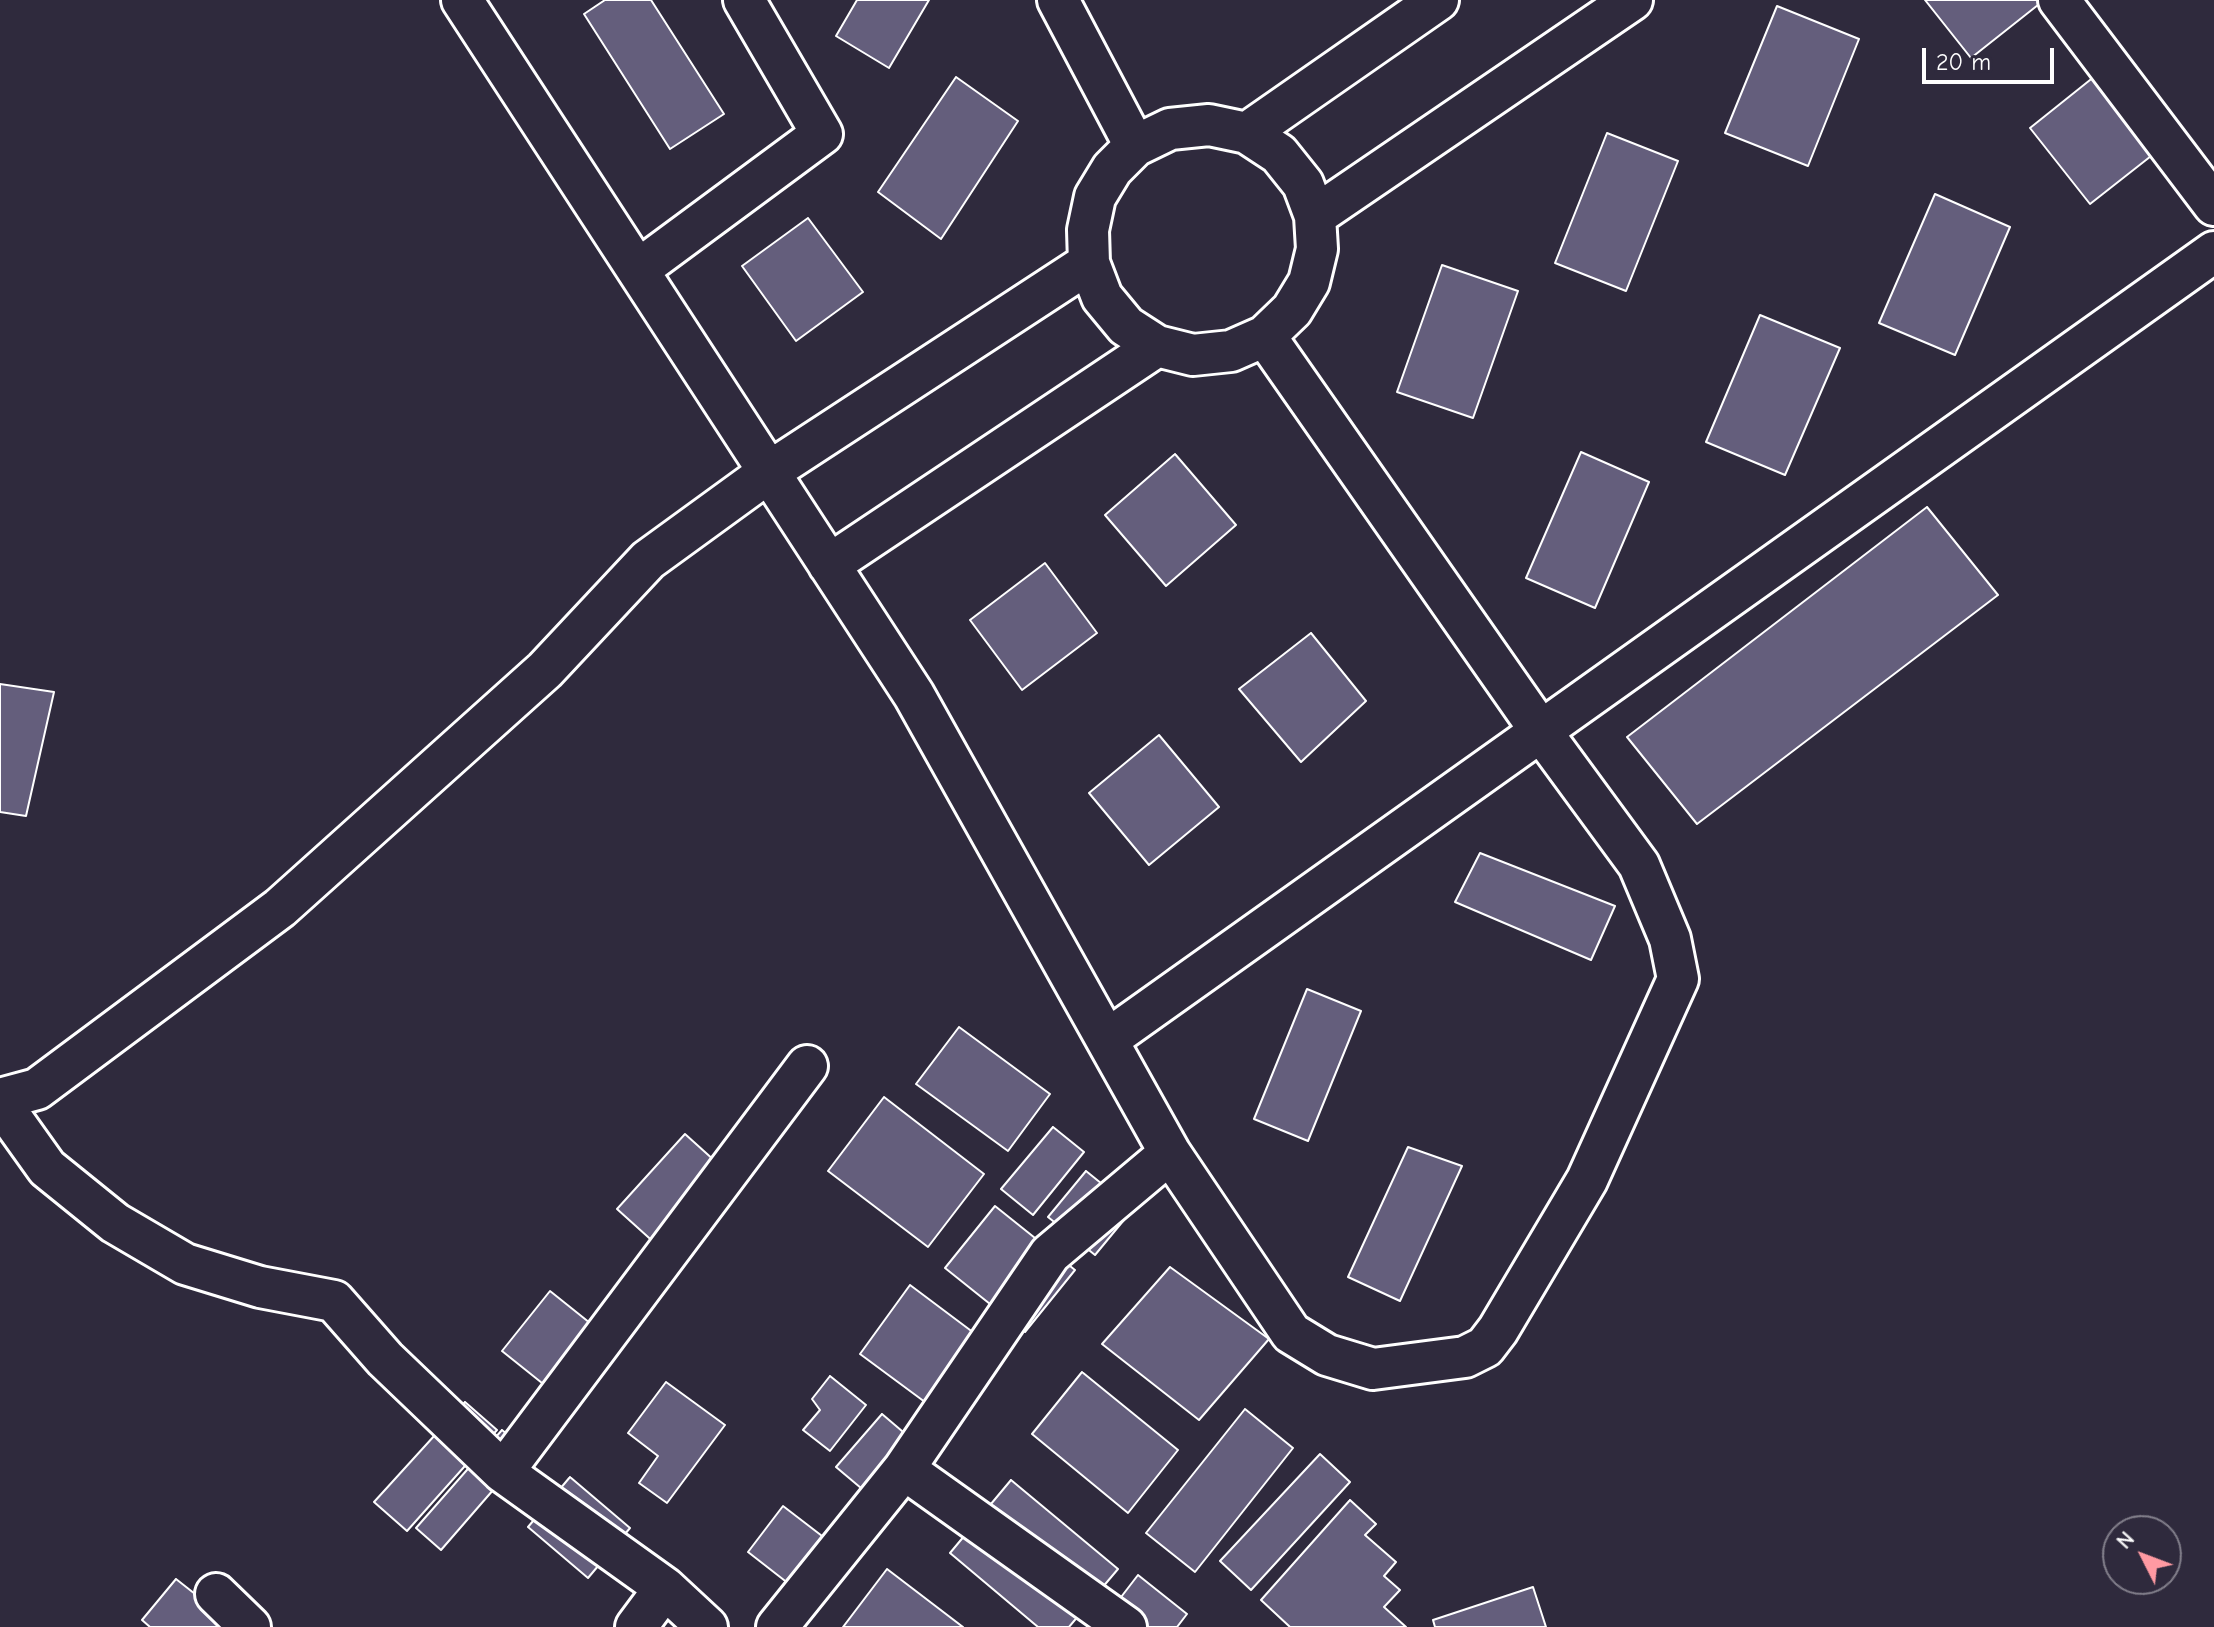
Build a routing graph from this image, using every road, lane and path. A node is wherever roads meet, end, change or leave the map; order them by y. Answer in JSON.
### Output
{"nodes":[{"id":1,"x":462,"y":0,"type":"edge"},
{"id":2,"x":744,"y":0,"type":"edge"},
{"id":3,"x":1058,"y":0,"type":"edge"},
{"id":4,"x":1438,"y":0,"type":"edge"},
{"id":5,"x":1632,"y":0,"type":"edge"},
{"id":6,"x":2059,"y":0,"type":"edge"},
{"id":7,"x":1247,"y":133,"type":"junction"},
{"id":8,"x":1135,"y":146,"type":"junction"},
{"id":9,"x":2214,"y":205,"type":"edge"},
{"id":10,"x":1315,"y":216,"type":"junction"},
{"id":11,"x":2214,"y":252,"type":"edge"},
{"id":12,"x":1089,"y":263,"type":"junction"},
{"id":13,"x":638,"y":270,"type":"junction"},
{"id":14,"x":1265,"y":336,"type":"junction"},
{"id":15,"x":1157,"y":346,"type":"junction"},
{"id":16,"x":769,"y":472,"type":"junction"},
{"id":17,"x":829,"y":565,"type":"junction"},
{"id":18,"x":1540,"y":730,"type":"junction"},
{"id":19,"x":1107,"y":1040,"type":"junction"},
{"id":20,"x":807,"y":1066,"type":"dead end"},
{"id":21,"x":0,"y":1100,"type":"edge"},
{"id":22,"x":1170,"y":1153,"type":"junction"},
{"id":23,"x":904,"y":1469,"type":"junction"},
{"id":24,"x":503,"y":1472,"type":"junction"},
{"id":25,"x":665,"y":1588,"type":"junction"},
{"id":26,"x":216,"y":1594,"type":"dead end"},
{"id":27,"x":250,"y":1627,"type":"edge"},
{"id":28,"x":636,"y":1627,"type":"edge"},
{"id":29,"x":707,"y":1627,"type":"edge"},
{"id":30,"x":777,"y":1627,"type":"edge"},
{"id":31,"x":1126,"y":1627,"type":"edge"}],
"edges":[{"from":1,"to":13,"type":"street"},
{"from":2,"to":13,"type":"street"},
{"from":3,"to":8,"type":"street"},
{"from":4,"to":7,"type":"street"},
{"from":5,"to":10,"type":"street"},
{"from":6,"to":9,"type":"street"},
{"from":7,"to":8,"type":"street"},
{"from":7,"to":10,"type":"street"},
{"from":8,"to":12,"type":"street"},
{"from":10,"to":14,"type":"street"},
{"from":11,"to":18,"type":"street"},
{"from":12,"to":15,"type":"street"},
{"from":12,"to":16,"type":"street"},
{"from":13,"to":16,"type":"street"},
{"from":14,"to":15,"type":"street"},
{"from":14,"to":18,"type":"street"},
{"from":15,"to":17,"type":"street"},
{"from":16,"to":17,"type":"street"},
{"from":16,"to":21,"type":"street"},
{"from":17,"to":19,"type":"street"},
{"from":18,"to":19,"type":"street"},
{"from":18,"to":22,"type":"street"},
{"from":19,"to":22,"type":"street"},
{"from":20,"to":24,"type":"street"},
{"from":21,"to":24,"type":"street"},
{"from":22,"to":23,"type":"street"},
{"from":23,"to":30,"type":"street"},
{"from":23,"to":31,"type":"street"},
{"from":24,"to":25,"type":"street"},
{"from":25,"to":28,"type":"street"},
{"from":25,"to":29,"type":"street"},
{"from":26,"to":27,"type":"street"}]}
